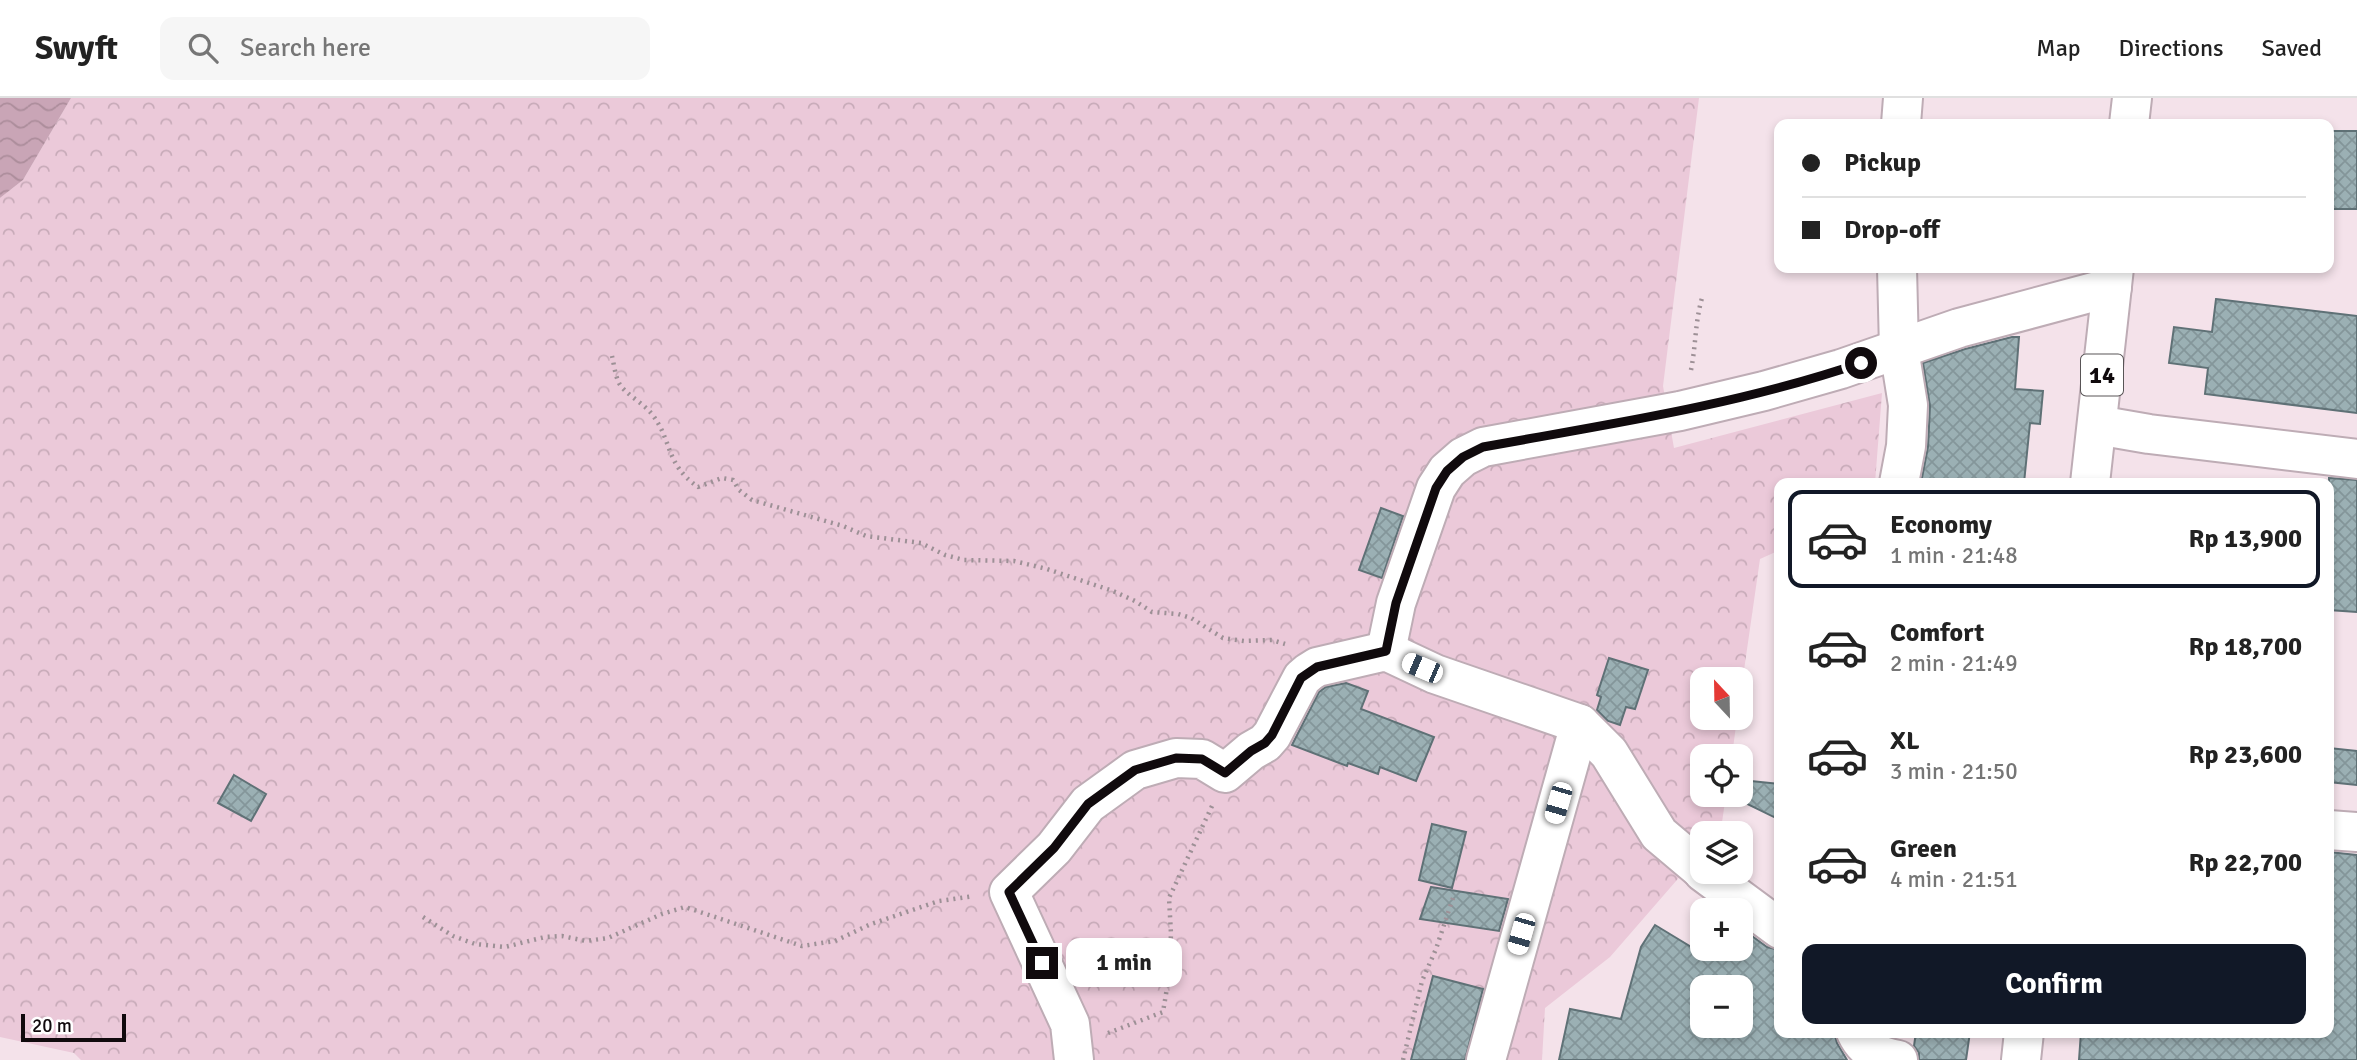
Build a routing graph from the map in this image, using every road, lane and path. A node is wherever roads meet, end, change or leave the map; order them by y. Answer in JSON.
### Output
{"nodes":[{"id":1,"x":1903,"y":98,"type":"edge"},
{"id":2,"x":2132,"y":98,"type":"edge"},
{"id":3,"x":1901,"y":119,"type":"edge"},
{"id":4,"x":2130,"y":119,"type":"edge"},
{"id":5,"x":1897,"y":273,"type":"edge"},
{"id":6,"x":2113,"y":277,"type":"edge"},
{"id":7,"x":1702,"y":298,"type":"dead end"},
{"id":8,"x":1899,"y":349,"type":"junction"},
{"id":9,"x":612,"y":356,"type":"dead end"},
{"id":10,"x":1680,"y":411,"type":"junction"},
{"id":11,"x":2097,"y":425,"type":"junction"},
{"id":12,"x":2357,"y":459,"type":"edge"},
{"id":13,"x":1900,"y":478,"type":"edge"},
{"id":14,"x":2091,"y":478,"type":"edge"},
{"id":15,"x":1386,"y":651,"type":"junction"},
{"id":16,"x":1317,"y":667,"type":"junction"},
{"id":17,"x":1580,"y":724,"type":"junction"},
{"id":18,"x":1225,"y":773,"type":"junction"},
{"id":19,"x":2334,"y":830,"type":"edge"},
{"id":20,"x":2357,"y":832,"type":"edge"},
{"id":21,"x":1690,"y":860,"type":"edge"},
{"id":22,"x":1720,"y":884,"type":"edge"},
{"id":23,"x":1009,"y":892,"type":"junction"},
{"id":24,"x":1453,"y":898,"type":"dead end"},
{"id":25,"x":422,"y":917,"type":"dead end"},
{"id":26,"x":1774,"y":924,"type":"edge"},
{"id":27,"x":1859,"y":1038,"type":"edge"},
{"id":28,"x":2023,"y":1038,"type":"edge"},
{"id":29,"x":1088,"y":1050,"type":"edge"},
{"id":30,"x":1403,"y":1060,"type":"edge"},
{"id":31,"x":1486,"y":1060,"type":"edge"},
{"id":32,"x":1898,"y":1060,"type":"edge"},
{"id":33,"x":2021,"y":1060,"type":"edge"}],
"edges":[{"from":1,"to":3,"type":"main road"},
{"from":2,"to":4,"type":"main road"},
{"from":5,"to":8,"type":"main road"},
{"from":6,"to":8,"type":"main road"},
{"from":6,"to":11,"type":"main road","number":"14"},
{"from":7,"to":10,"type":"path"},
{"from":8,"to":10,"type":"main road"},
{"from":8,"to":13,"type":"main road"},
{"from":9,"to":16,"type":"path"},
{"from":10,"to":15,"type":"main road"},
{"from":11,"to":12,"type":"main road"},
{"from":11,"to":14,"type":"main road","number":"14"},
{"from":15,"to":16,"type":"main road"},
{"from":15,"to":17,"type":"main road"},
{"from":16,"to":18,"type":"main road"},
{"from":17,"to":21,"type":"main road"},
{"from":17,"to":31,"type":"main road"},
{"from":18,"to":23,"type":"main road"},
{"from":18,"to":29,"type":"path"},
{"from":19,"to":20,"type":"main road"},
{"from":22,"to":26,"type":"main road"},
{"from":23,"to":25,"type":"path"},
{"from":23,"to":29,"type":"main road"},
{"from":24,"to":30,"type":"path"},
{"from":27,"to":32,"type":"main road"},
{"from":28,"to":33,"type":"main road"}]}
